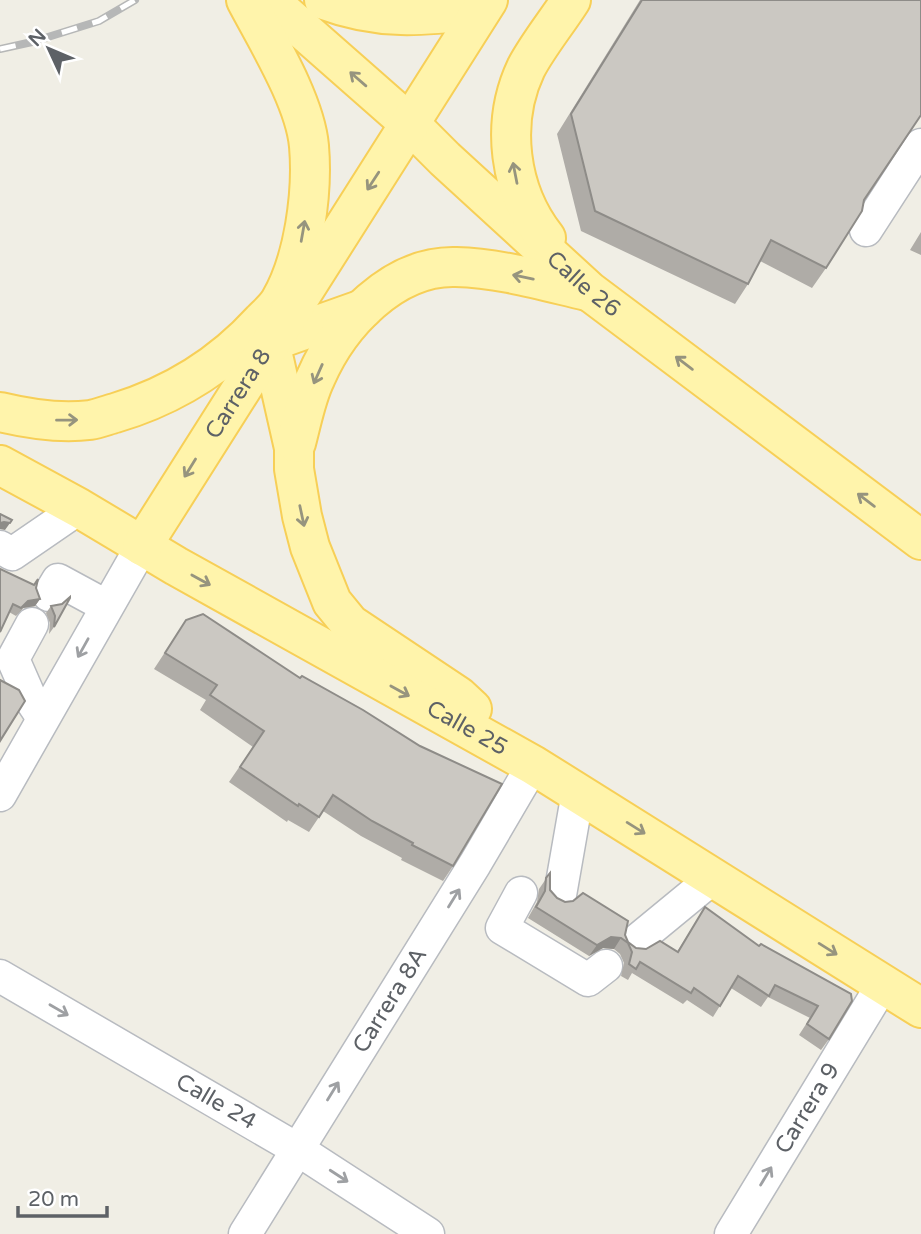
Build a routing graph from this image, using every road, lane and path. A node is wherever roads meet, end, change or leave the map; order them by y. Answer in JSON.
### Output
{"nodes":[{"id":1,"x":246,"y":0,"type":"edge"},
{"id":2,"x":269,"y":0,"type":"edge"},
{"id":3,"x":324,"y":0,"type":"edge"},
{"id":4,"x":571,"y":0,"type":"edge"},
{"id":5,"x":484,"y":5,"type":"edge"},
{"id":6,"x":410,"y":124,"type":"junction"},
{"id":7,"x":921,"y":145,"type":"edge"},
{"id":8,"x":866,"y":230,"type":"dead end"},
{"id":9,"x":589,"y":291,"type":"junction"},
{"id":10,"x":363,"y":309,"type":"junction"},
{"id":11,"x":270,"y":342,"type":"junction"},
{"id":12,"x":0,"y":412,"type":"edge"},
{"id":13,"x":294,"y":449,"type":"junction"},
{"id":14,"x":0,"y":465,"type":"edge"},
{"id":15,"x":79,"y":508,"type":"junction"},
{"id":16,"x":921,"y":540,"type":"edge"},
{"id":17,"x":142,"y":547,"type":"junction"},
{"id":18,"x":6,"y":551,"type":"edge"},
{"id":19,"x":106,"y":606,"type":"junction"},
{"id":20,"x":32,"y":624,"type":"dead end"},
{"id":21,"x":43,"y":718,"type":"junction"},
{"id":22,"x":533,"y":765,"type":"junction"},
{"id":23,"x":578,"y":792,"type":"junction"},
{"id":24,"x":0,"y":795,"type":"edge"},
{"id":25,"x":475,"y":864,"type":"junction"},
{"id":26,"x":714,"y":877,"type":"junction"},
{"id":27,"x":537,"y":896,"type":"junction"},
{"id":28,"x":635,"y":942,"type":"dead end"},
{"id":29,"x":606,"y":966,"type":"dead end"},
{"id":30,"x":0,"y":976,"type":"edge"},
{"id":31,"x":883,"y":984,"type":"junction"},
{"id":32,"x":921,"y":1008,"type":"edge"},
{"id":33,"x":297,"y":1149,"type":"junction"},
{"id":34,"x":245,"y":1234,"type":"edge"},
{"id":35,"x":428,"y":1234,"type":"edge"},
{"id":36,"x":731,"y":1234,"type":"edge"}],
"edges":[{"from":12,"to":1,"type":"main road","one_way":true},
{"from":6,"to":2,"type":"main road","name":"Calle 26","one_way":true},
{"from":3,"to":5,"type":"main road"},
{"from":9,"to":4,"type":"main road","one_way":true},
{"from":5,"to":6,"type":"main road","name":"Carrera 8"},
{"from":6,"to":9,"type":"main road","name":"Calle 26"},
{"from":6,"to":11,"type":"main road","name":"Carrera 8","one_way":true},
{"from":7,"to":8,"type":"street"},
{"from":9,"to":10,"type":"main road","one_way":true},
{"from":16,"to":9,"type":"main road","name":"Calle 26","one_way":true},
{"from":10,"to":11,"type":"main road"},
{"from":10,"to":13,"type":"main road","one_way":true},
{"from":11,"to":13,"type":"main road"},
{"from":11,"to":17,"type":"main road","name":"Carrera 8","one_way":true},
{"from":13,"to":22,"type":"main road","one_way":true},
{"from":14,"to":15,"type":"main road","name":"Calle 25"},
{"from":15,"to":17,"type":"main road","name":"Calle 25"},
{"from":15,"to":18,"type":"street"},
{"from":17,"to":19,"type":"street","name":"Carrera 8"},
{"from":17,"to":22,"type":"main road","name":"Calle 25","one_way":true},
{"from":18,"to":19,"type":"street"},
{"from":19,"to":21,"type":"street","name":"Carrera 8","one_way":true},
{"from":20,"to":21,"type":"street"},
{"from":21,"to":24,"type":"street","name":"Carrera 8"},
{"from":22,"to":23,"type":"main road","name":"Calle 25"},
{"from":22,"to":25,"type":"street","name":"Carrera 8A"},
{"from":23,"to":26,"type":"main road","name":"Calle 25","one_way":true},
{"from":23,"to":27,"type":"street"},
{"from":25,"to":27,"type":"street"},
{"from":33,"to":25,"type":"street","name":"Carrera 8A","one_way":true},
{"from":26,"to":28,"type":"street"},
{"from":26,"to":31,"type":"main road","name":"Calle 25","one_way":true},
{"from":27,"to":29,"type":"street"},
{"from":30,"to":33,"type":"street","name":"Calle 24","one_way":true},
{"from":31,"to":32,"type":"main road","name":"Calle 25"},
{"from":36,"to":31,"type":"street","name":"Carrera 9","one_way":true},
{"from":33,"to":34,"type":"street","name":"Carrera 8A"},
{"from":33,"to":35,"type":"street","name":"Calle 24","one_way":true}]}
